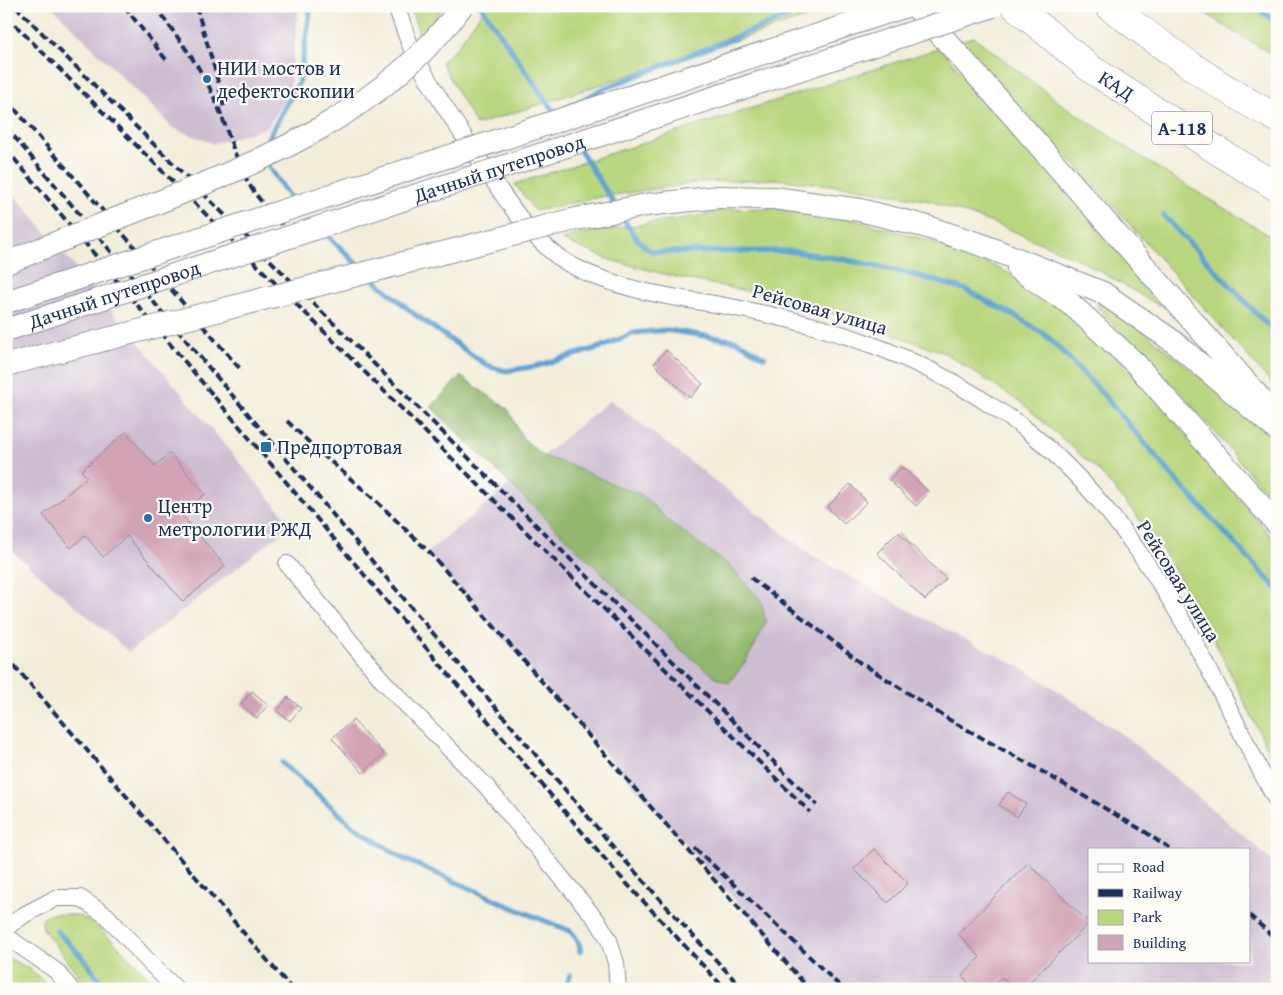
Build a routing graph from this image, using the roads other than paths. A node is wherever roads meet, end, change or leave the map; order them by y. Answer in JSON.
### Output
{"nodes":[{"id":1,"x":396,"y":6,"type":"edge"},
{"id":2,"x":462,"y":6,"type":"edge"},
{"id":3,"x":906,"y":6,"type":"edge"},
{"id":4,"x":915,"y":6,"type":"edge"},
{"id":5,"x":993,"y":6,"type":"edge"},
{"id":6,"x":1014,"y":6,"type":"edge"},
{"id":7,"x":1109,"y":6,"type":"edge"},
{"id":8,"x":1269,"y":113,"type":"edge"},
{"id":9,"x":1275,"y":187,"type":"edge"},
{"id":10,"x":982,"y":244,"type":"junction"},
{"id":11,"x":6,"y":263,"type":"edge"},
{"id":12,"x":6,"y":302,"type":"edge"},
{"id":13,"x":6,"y":330,"type":"edge"},
{"id":14,"x":6,"y":365,"type":"edge"},
{"id":15,"x":1277,"y":418,"type":"edge"},
{"id":16,"x":1277,"y":430,"type":"edge"},
{"id":17,"x":1277,"y":524,"type":"edge"},
{"id":18,"x":287,"y":564,"type":"dead end"},
{"id":19,"x":1277,"y":800,"type":"edge"},
{"id":20,"x":6,"y":928,"type":"edge"},
{"id":21,"x":6,"y":936,"type":"edge"},
{"id":22,"x":70,"y":989,"type":"edge"},
{"id":23,"x":176,"y":989,"type":"edge"},
{"id":24,"x":618,"y":989,"type":"edge"}],
"edges":[{"from":1,"to":19,"type":"street","name":"Рейсовая улица"},
{"from":2,"to":11,"type":"main road","bridge":true},
{"from":3,"to":12,"type":"main road","name":"Дачный путепровод","bridge":true},
{"from":4,"to":15,"type":"main road"},
{"from":5,"to":13,"type":"main road","name":"Дачный путепровод","bridge":true},
{"from":6,"to":9,"type":"highway","name":"КАД","number":"А-118"},
{"from":7,"to":8,"type":"highway","number":"А-118"},
{"from":10,"to":14,"type":"main road","bridge":true},
{"from":10,"to":16,"type":"main road"},
{"from":10,"to":17,"type":"main road"},
{"from":18,"to":24,"type":"street"},
{"from":20,"to":23,"type":"street"},
{"from":21,"to":22,"type":"street"}]}
